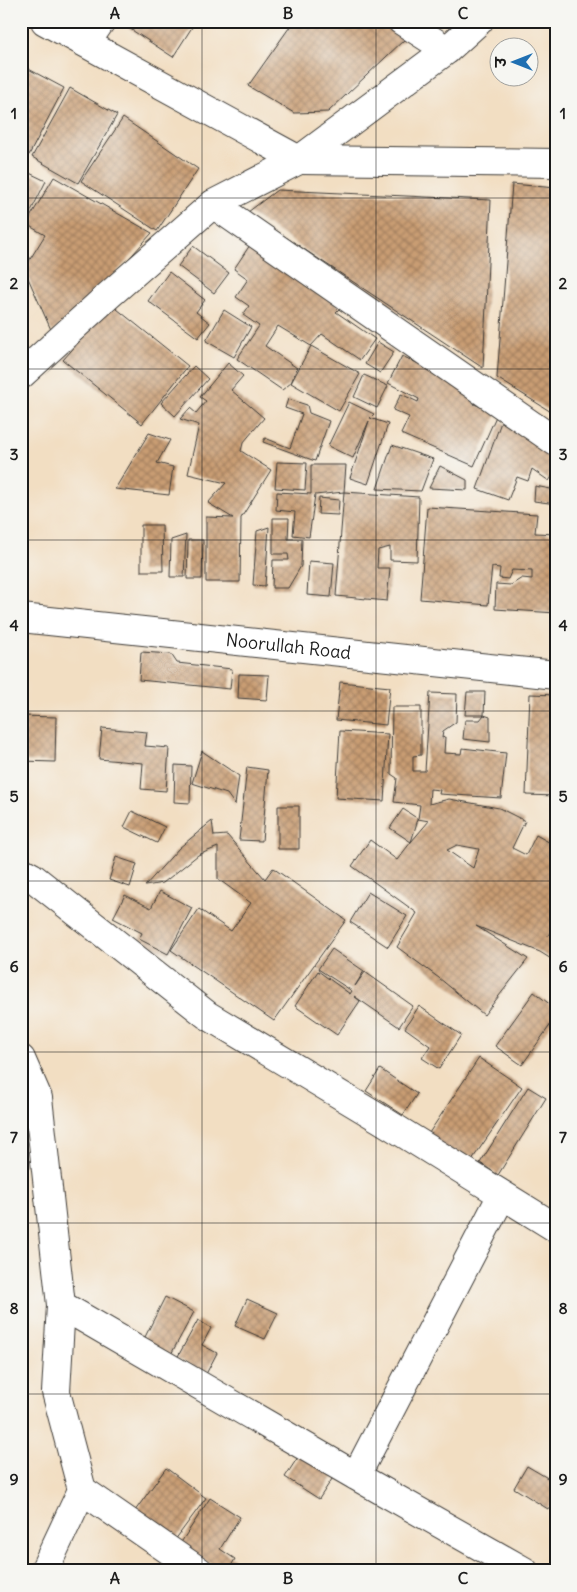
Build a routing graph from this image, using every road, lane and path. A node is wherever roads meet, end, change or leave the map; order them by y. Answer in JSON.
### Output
{"nodes":[{"id":1,"x":45,"y":21,"type":"edge"},
{"id":2,"x":101,"y":21,"type":"edge"},
{"id":3,"x":402,"y":21,"type":"edge"},
{"id":4,"x":479,"y":21,"type":"edge"},
{"id":5,"x":86,"y":44,"type":"junction"},
{"id":6,"x":447,"y":50,"type":"junction"},
{"id":7,"x":299,"y":160,"type":"junction"},
{"id":8,"x":556,"y":163,"type":"edge"},
{"id":9,"x":213,"y":204,"type":"junction"},
{"id":10,"x":21,"y":375,"type":"edge"},
{"id":11,"x":556,"y":442,"type":"edge"},
{"id":12,"x":21,"y":618,"type":"edge"},
{"id":13,"x":556,"y":675,"type":"edge"},
{"id":14,"x":21,"y":871,"type":"edge"},
{"id":15,"x":21,"y":1059,"type":"edge"},
{"id":16,"x":502,"y":1195,"type":"junction"},
{"id":17,"x":556,"y":1228,"type":"edge"},
{"id":18,"x":61,"y":1305,"type":"junction"},
{"id":19,"x":356,"y":1476,"type":"junction"},
{"id":20,"x":82,"y":1490,"type":"junction"},
{"id":21,"x":44,"y":1571,"type":"edge"},
{"id":22,"x":199,"y":1571,"type":"edge"},
{"id":23,"x":524,"y":1571,"type":"edge"}],
"edges":[{"from":1,"to":5,"type":"street"},
{"from":2,"to":5,"type":"street"},
{"from":3,"to":6,"type":"street"},
{"from":4,"to":6,"type":"street"},
{"from":5,"to":7,"type":"street"},
{"from":6,"to":7,"type":"street"},
{"from":7,"to":8,"type":"street"},
{"from":7,"to":9,"type":"street"},
{"from":9,"to":10,"type":"street"},
{"from":9,"to":11,"type":"street"},
{"from":12,"to":13,"type":"street","name":"Noorullah Road"},
{"from":14,"to":16,"type":"street"},
{"from":15,"to":18,"type":"street"},
{"from":16,"to":17,"type":"street"},
{"from":16,"to":19,"type":"street"},
{"from":18,"to":19,"type":"street"},
{"from":18,"to":20,"type":"street"},
{"from":19,"to":23,"type":"street"},
{"from":20,"to":21,"type":"street"},
{"from":20,"to":22,"type":"street"}]}
